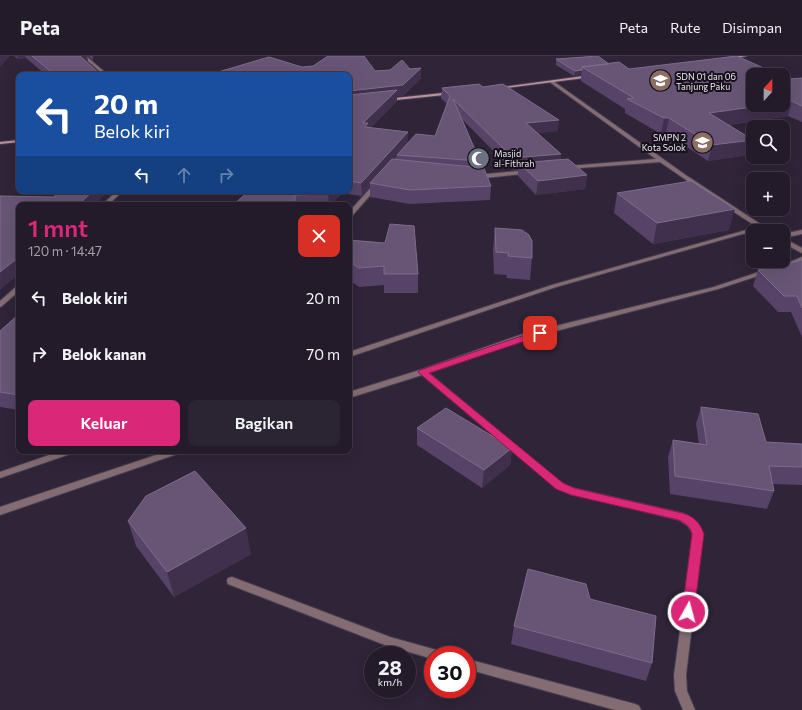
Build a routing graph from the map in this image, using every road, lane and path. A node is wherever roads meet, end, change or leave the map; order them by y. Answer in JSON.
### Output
{"nodes":[{"id":1,"x":84,"y":56,"type":"edge"},
{"id":2,"x":745,"y":56,"type":"edge"},
{"id":3,"x":720,"y":60,"type":"edge"},
{"id":4,"x":103,"y":72,"type":"edge"},
{"id":5,"x":598,"y":76,"type":"edge"},
{"id":6,"x":552,"y":82,"type":"junction"},
{"id":7,"x":489,"y":89,"type":"edge"},
{"id":8,"x":458,"y":92,"type":"edge"},
{"id":9,"x":380,"y":101,"type":"edge"},
{"id":10,"x":16,"y":141,"type":"edge"},
{"id":11,"x":0,"y":143,"type":"edge"},
{"id":12,"x":661,"y":160,"type":"junction"},
{"id":13,"x":561,"y":169,"type":"edge"},
{"id":14,"x":538,"y":171,"type":"edge"},
{"id":15,"x":472,"y":177,"type":"edge"},
{"id":16,"x":380,"y":180,"type":"edge"},
{"id":17,"x":117,"y":194,"type":"edge"},
{"id":18,"x":108,"y":202,"type":"edge"},
{"id":19,"x":352,"y":213,"type":"edge"},
{"id":20,"x":757,"y":224,"type":"edge"},
{"id":21,"x":802,"y":232,"type":"edge"},
{"id":22,"x":746,"y":234,"type":"edge"},
{"id":23,"x":790,"y":235,"type":"edge"},
{"id":24,"x":790,"y":244,"type":"edge"},
{"id":25,"x":802,"y":251,"type":"edge"},
{"id":26,"x":802,"y":260,"type":"edge"},
{"id":27,"x":16,"y":290,"type":"edge"},
{"id":28,"x":0,"y":305,"type":"edge"},
{"id":29,"x":352,"y":354,"type":"edge"},
{"id":30,"x":423,"y":372,"type":"junction"},
{"id":31,"x":352,"y":394,"type":"edge"},
{"id":32,"x":61,"y":454,"type":"edge"},
{"id":33,"x":168,"y":454,"type":"edge"},
{"id":34,"x":0,"y":475,"type":"edge"},
{"id":35,"x":0,"y":512,"type":"edge"},
{"id":36,"x":232,"y":581,"type":"dead end"},
{"id":37,"x":424,"y":652,"type":"edge"},
{"id":38,"x":476,"y":666,"type":"edge"},
{"id":39,"x":634,"y":710,"type":"edge"},
{"id":40,"x":689,"y":710,"type":"edge"}],
"edges":[{"from":1,"to":4,"type":"street"},
{"from":2,"to":3,"type":"street"},
{"from":5,"to":6,"type":"street"},
{"from":6,"to":7,"type":"street"},
{"from":6,"to":12,"type":"street"},
{"from":8,"to":9,"type":"street"},
{"from":10,"to":11,"type":"street"},
{"from":12,"to":13,"type":"street"},
{"from":12,"to":20,"type":"street"},
{"from":14,"to":15,"type":"street"},
{"from":16,"to":19,"type":"street"},
{"from":17,"to":18,"type":"street"},
{"from":21,"to":23,"type":"street"},
{"from":22,"to":29,"type":"street"},
{"from":24,"to":25,"type":"street"},
{"from":26,"to":30,"type":"street"},
{"from":27,"to":28,"type":"street"},
{"from":30,"to":31,"type":"street"},
{"from":30,"to":40,"type":"street"},
{"from":32,"to":34,"type":"street"},
{"from":33,"to":35,"type":"street"},
{"from":36,"to":37,"type":"street"},
{"from":38,"to":39,"type":"street"}]}
